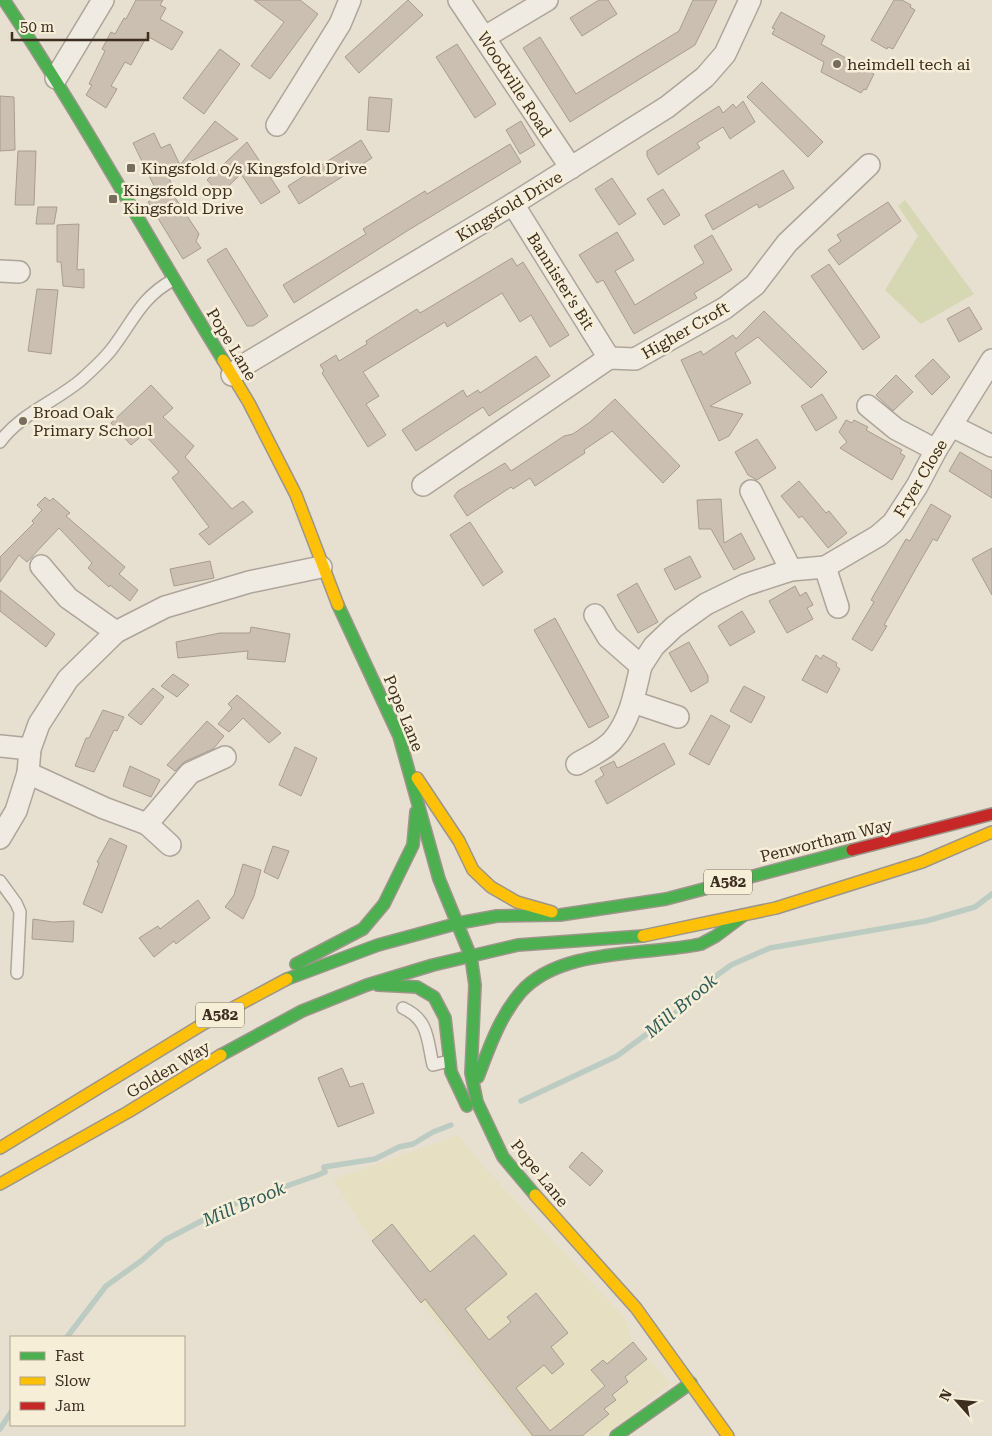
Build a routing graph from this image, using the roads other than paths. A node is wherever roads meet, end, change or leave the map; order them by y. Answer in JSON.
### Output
{"nodes":[{"id":1,"x":4,"y":0,"type":"edge"},
{"id":2,"x":103,"y":0,"type":"edge"},
{"id":3,"x":350,"y":0,"type":"edge"},
{"id":4,"x":459,"y":0,"type":"edge"},
{"id":5,"x":547,"y":0,"type":"edge"},
{"id":6,"x":750,"y":0,"type":"edge"},
{"id":7,"x":485,"y":37,"type":"junction"},
{"id":8,"x":56,"y":78,"type":"junction"},
{"id":9,"x":277,"y":124,"type":"dead end"},
{"id":10,"x":869,"y":165,"type":"dead end"},
{"id":11,"x":571,"y":168,"type":"junction"},
{"id":12,"x":513,"y":204,"type":"junction"},
{"id":13,"x":173,"y":280,"type":"junction"},
{"id":14,"x":609,"y":358,"type":"junction"},
{"id":15,"x":992,"y":360,"type":"edge"},
{"id":16,"x":232,"y":374,"type":"junction"},
{"id":17,"x":868,"y":406,"type":"dead end"},
{"id":18,"x":952,"y":426,"type":"junction"},
{"id":19,"x":0,"y":442,"type":"edge"},
{"id":20,"x":992,"y":446,"type":"edge"},
{"id":21,"x":936,"y":450,"type":"junction"},
{"id":22,"x":423,"y":485,"type":"dead end"},
{"id":23,"x":751,"y":491,"type":"dead end"},
{"id":24,"x":41,"y":566,"type":"dead end"},
{"id":25,"x":321,"y":567,"type":"junction"},
{"id":26,"x":825,"y":567,"type":"junction"},
{"id":27,"x":791,"y":570,"type":"junction"},
{"id":28,"x":838,"y":607,"type":"dead end"},
{"id":29,"x":595,"y":615,"type":"dead end"},
{"id":30,"x":116,"y":632,"type":"junction"},
{"id":31,"x":641,"y":666,"type":"junction"},
{"id":32,"x":633,"y":702,"type":"junction"},
{"id":33,"x":678,"y":717,"type":"dead end"},
{"id":34,"x":0,"y":746,"type":"edge"},
{"id":35,"x":30,"y":749,"type":"junction"},
{"id":36,"x":225,"y":757,"type":"dead end"},
{"id":37,"x":577,"y":764,"type":"dead end"},
{"id":38,"x":407,"y":765,"type":"junction"},
{"id":39,"x":28,"y":773,"type":"junction"},
{"id":40,"x":416,"y":804,"type":"junction"},
{"id":41,"x":992,"y":814,"type":"edge"},
{"id":42,"x":147,"y":824,"type":"junction"},
{"id":43,"x":992,"y":832,"type":"edge"},
{"id":44,"x":0,"y":838,"type":"edge"},
{"id":45,"x":170,"y":845,"type":"dead end"},
{"id":46,"x":0,"y":881,"type":"edge"},
{"id":47,"x":560,"y":915,"type":"junction"},
{"id":48,"x":744,"y":915,"type":"junction"},
{"id":49,"x":459,"y":923,"type":"junction"},
{"id":50,"x":471,"y":957,"type":"junction"},
{"id":51,"x":17,"y":973,"type":"dead end"},
{"id":52,"x":367,"y":985,"type":"junction"},
{"id":53,"x":403,"y":1008,"type":"dead end"},
{"id":54,"x":153,"y":1056,"type":"junction"},
{"id":55,"x":448,"y":1061,"type":"junction"},
{"id":56,"x":474,"y":1089,"type":"junction"},
{"id":57,"x":491,"y":1133,"type":"junction"},
{"id":58,"x":0,"y":1148,"type":"edge"},
{"id":59,"x":0,"y":1184,"type":"edge"},
{"id":60,"x":692,"y":1383,"type":"junction"},
{"id":61,"x":616,"y":1436,"type":"edge"},
{"id":62,"x":728,"y":1436,"type":"edge"}],
"edges":[{"from":1,"to":8,"type":"main road","name":"Pope Lane"},
{"from":2,"to":8,"type":"street"},
{"from":3,"to":9,"type":"street"},
{"from":4,"to":7,"type":"street","name":"Woodville Road"},
{"from":5,"to":7,"type":"street"},
{"from":6,"to":11,"type":"street","name":"Kingsfold Drive"},
{"from":7,"to":11,"type":"street","name":"Woodville Road"},
{"from":8,"to":13,"type":"main road","name":"Pope Lane"},
{"from":10,"to":14,"type":"street","name":"Higher Croft"},
{"from":11,"to":12,"type":"street","name":"Kingsfold Drive"},
{"from":12,"to":14,"type":"street","name":"Bannister's Bit"},
{"from":12,"to":16,"type":"street","name":"Kingsfold Drive"},
{"from":13,"to":16,"type":"main road","name":"Pope Lane"},
{"from":13,"to":19,"type":"lane"},
{"from":14,"to":22,"type":"street"},
{"from":15,"to":18,"type":"street","name":"Fryer Close"},
{"from":16,"to":25,"type":"main road","name":"Pope Lane"},
{"from":17,"to":21,"type":"street"},
{"from":18,"to":20,"type":"street"},
{"from":18,"to":21,"type":"street","name":"Fryer Close"},
{"from":21,"to":26,"type":"street","name":"Fryer Close"},
{"from":23,"to":27,"type":"street"},
{"from":24,"to":30,"type":"street"},
{"from":25,"to":30,"type":"street"},
{"from":25,"to":38,"type":"main road","name":"Pope Lane"},
{"from":26,"to":27,"type":"street","name":"Fryer Close"},
{"from":26,"to":28,"type":"street"},
{"from":27,"to":31,"type":"street","name":"Fryer Close"},
{"from":29,"to":31,"type":"street"},
{"from":30,"to":35,"type":"street"},
{"from":31,"to":32,"type":"street"},
{"from":32,"to":33,"type":"street"},
{"from":32,"to":37,"type":"street"},
{"from":34,"to":35,"type":"street"},
{"from":35,"to":39,"type":"street"},
{"from":36,"to":42,"type":"street"},
{"from":38,"to":40,"type":"main road","name":"Pope Lane"},
{"from":38,"to":47,"type":"main road"},
{"from":39,"to":42,"type":"street"},
{"from":39,"to":44,"type":"street"},
{"from":40,"to":49,"type":"main road","name":"Pope Lane"},
{"from":40,"to":54,"type":"main road"},
{"from":41,"to":47,"type":"main road","name":"Penwortham Way","number":"A582"},
{"from":42,"to":45,"type":"street"},
{"from":43,"to":48,"type":"main road","number":"A582"},
{"from":46,"to":51,"type":"lane"},
{"from":47,"to":49,"type":"main road","name":"Penwortham Way","number":"A582"},
{"from":48,"to":50,"type":"main road","number":"A582"},
{"from":48,"to":56,"type":"main road"},
{"from":49,"to":50,"type":"main road","name":"Pope Lane"},
{"from":49,"to":54,"type":"main road","name":"Golden Way","number":"A582"},
{"from":50,"to":52,"type":"main road","name":"Golden Way","number":"A582"},
{"from":50,"to":56,"type":"main road","name":"Pope Lane"},
{"from":52,"to":55,"type":"main road"},
{"from":52,"to":59,"type":"main road","name":"Golden Way","number":"A582"},
{"from":53,"to":55,"type":"lane"},
{"from":54,"to":58,"type":"main road","name":"Golden Way","number":"A582"},
{"from":55,"to":57,"type":"main road"},
{"from":56,"to":57,"type":"main road","name":"Pope Lane"},
{"from":57,"to":60,"type":"main road","name":"Pope Lane"},
{"from":60,"to":61,"type":"main road"},
{"from":60,"to":62,"type":"main road","name":"Pope Lane"}]}
